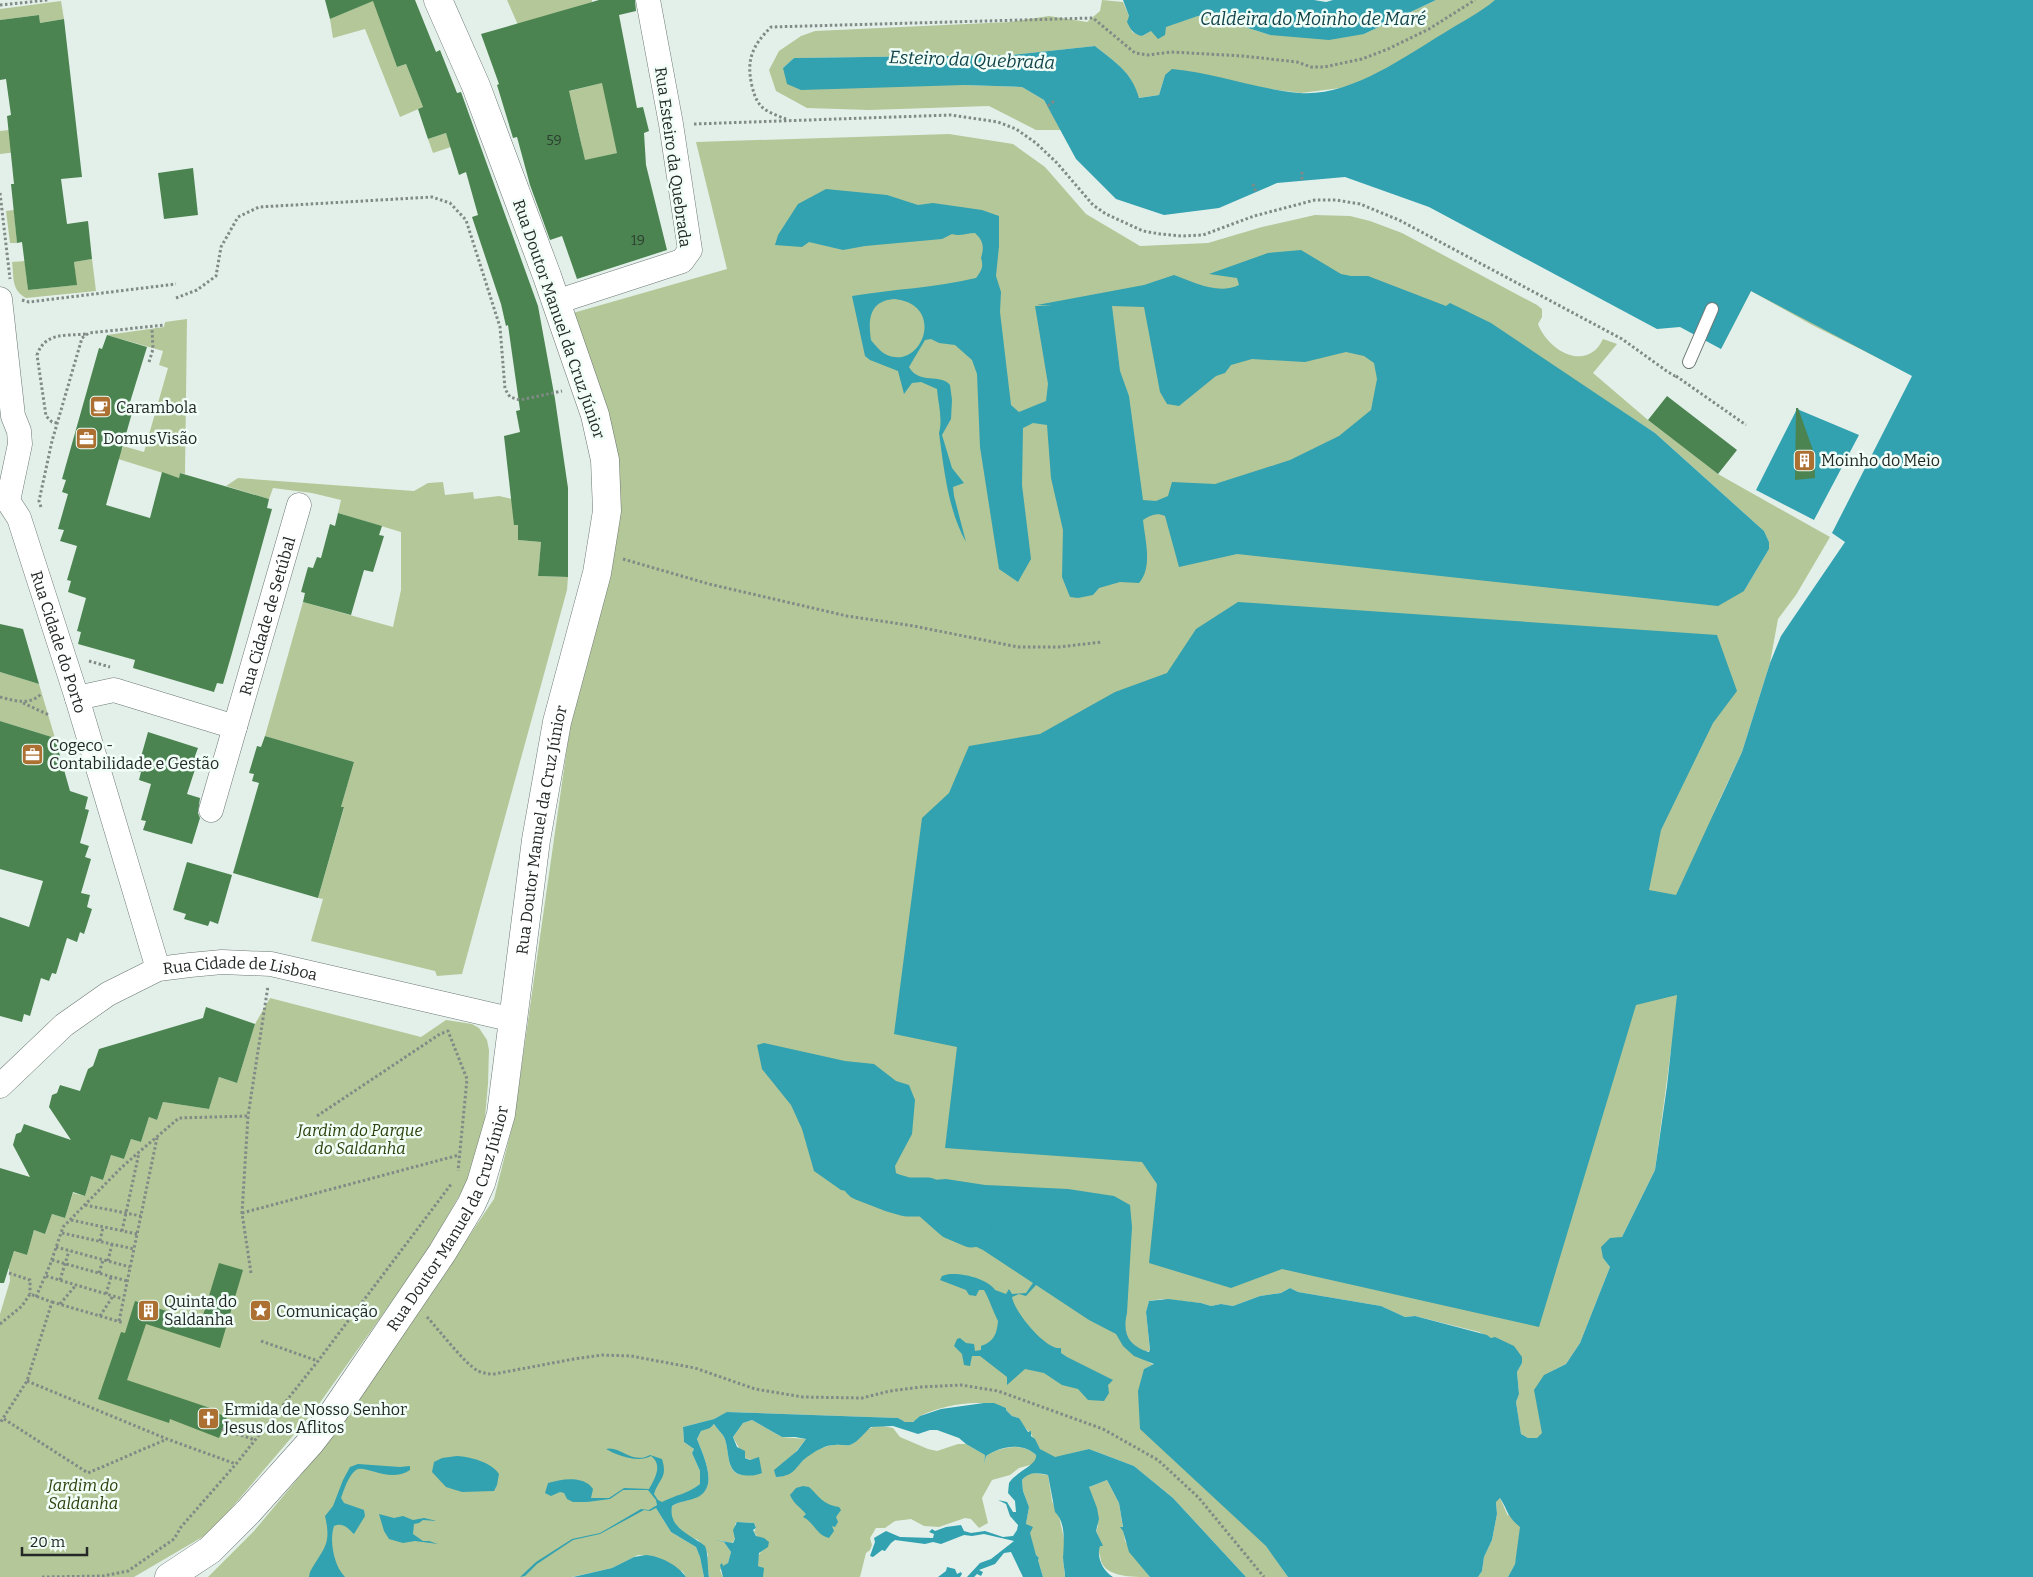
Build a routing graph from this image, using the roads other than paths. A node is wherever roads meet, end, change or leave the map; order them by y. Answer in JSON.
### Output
{"nodes":[{"id":1,"x":438,"y":0,"type":"edge"},
{"id":2,"x":649,"y":4,"type":"edge"},
{"id":3,"x":8,"y":292,"type":"edge"},
{"id":4,"x":556,"y":302,"type":"junction"},
{"id":5,"x":1712,"y":309,"type":"dead end"},
{"id":6,"x":1689,"y":362,"type":"road end"},
{"id":7,"x":7,"y":422,"type":"edge"},
{"id":8,"x":4,"y":498,"type":"edge"},
{"id":9,"x":299,"y":505,"type":"dead end"},
{"id":10,"x":77,"y":698,"type":"junction"},
{"id":11,"x":234,"y":727,"type":"junction"},
{"id":12,"x":211,"y":810,"type":"dead end"},
{"id":13,"x":158,"y":969,"type":"junction"},
{"id":14,"x":514,"y":1020,"type":"junction"},
{"id":15,"x":0,"y":1086,"type":"edge"},
{"id":16,"x":169,"y":1577,"type":"edge"}],
"edges":[{"from":1,"to":4,"type":"main road","name":"Rua Doutor Manuel da Cruz Júnior"},
{"from":2,"to":4,"type":"street","name":"Rua Esteiro da Quebrada"},
{"from":3,"to":7,"type":"street"},
{"from":4,"to":14,"type":"main road","name":"Rua Doutor Manuel da Cruz Júnior"},
{"from":5,"to":6,"type":"lane"},
{"from":7,"to":8,"type":"street"},
{"from":8,"to":10,"type":"street","name":"Rua Cidade do Porto"},
{"from":9,"to":11,"type":"street","name":"Rua Cidade de Setúbal"},
{"from":10,"to":11,"type":"street"},
{"from":10,"to":13,"type":"street","name":"Rua Cidade do Porto"},
{"from":11,"to":12,"type":"street","name":"Rua Cidade de Setúbal"},
{"from":13,"to":14,"type":"street","name":"Rua Cidade de Lisboa"},
{"from":13,"to":15,"type":"street","name":"Rua Cidade de Lisboa"},
{"from":14,"to":16,"type":"main road","name":"Rua Doutor Manuel da Cruz Júnior"}]}
